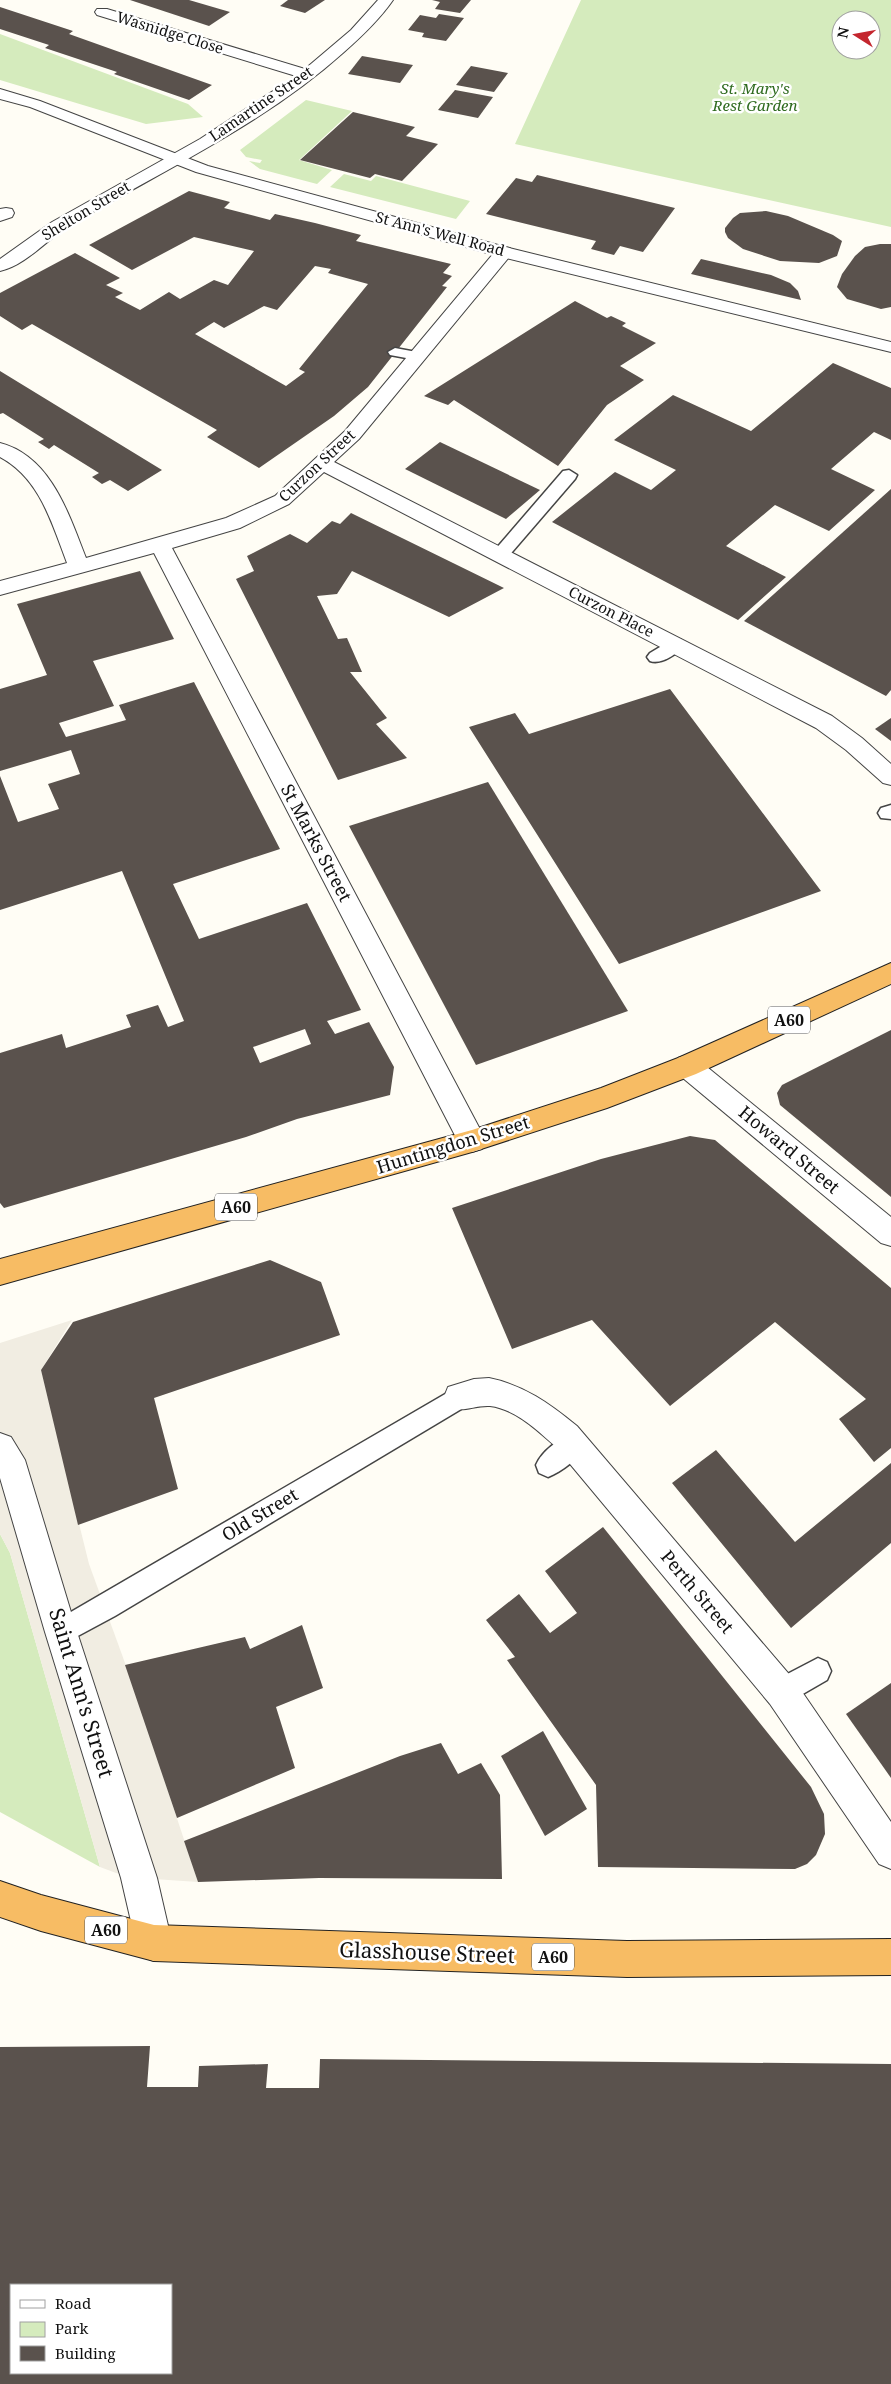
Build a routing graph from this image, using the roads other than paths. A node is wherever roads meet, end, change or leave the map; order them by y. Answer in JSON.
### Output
{"nodes":[{"id":1,"x":386,"y":0,"type":"edge"},
{"id":2,"x":102,"y":12,"type":"dead end"},
{"id":3,"x":256,"y":44,"type":"dead end"},
{"id":4,"x":238,"y":54,"type":"junction"},
{"id":5,"x":308,"y":75,"type":"junction"},
{"id":6,"x":0,"y":94,"type":"edge"},
{"id":7,"x":174,"y":159,"type":"junction"},
{"id":8,"x":504,"y":252,"type":"junction"},
{"id":9,"x":0,"y":266,"type":"edge"},
{"id":10,"x":890,"y":347,"type":"edge"},
{"id":11,"x":396,"y":352,"type":"dead end"},
{"id":12,"x":418,"y":356,"type":"junction"},
{"id":13,"x":0,"y":449,"type":"edge"},
{"id":14,"x":321,"y":463,"type":"junction"},
{"id":15,"x":569,"y":475,"type":"dead end"},
{"id":16,"x":160,"y":546,"type":"junction"},
{"id":17,"x":500,"y":555,"type":"junction"},
{"id":18,"x":79,"y":567,"type":"junction"},
{"id":19,"x":0,"y":588,"type":"edge"},
{"id":20,"x":675,"y":644,"type":"junction"},
{"id":21,"x":656,"y":657,"type":"dead end"},
{"id":22,"x":891,"y":777,"type":"edge"},
{"id":23,"x":891,"y":973,"type":"edge"},
{"id":24,"x":687,"y":1066,"type":"junction"},
{"id":25,"x":472,"y":1141,"type":"junction"},
{"id":26,"x":891,"y":1234,"type":"edge"},
{"id":27,"x":0,"y":1272,"type":"edge"},
{"id":28,"x":459,"y":1397,"type":"joint"},
{"id":29,"x":574,"y":1445,"type":"junction"},
{"id":30,"x":0,"y":1447,"type":"edge"},
{"id":31,"x":548,"y":1465,"type":"dead end"},
{"id":32,"x":61,"y":1632,"type":"junction"},
{"id":33,"x":818,"y":1671,"type":"dead end"},
{"id":34,"x":782,"y":1692,"type":"junction"},
{"id":35,"x":891,"y":1852,"type":"edge"},
{"id":36,"x":0,"y":1900,"type":"edge"},
{"id":37,"x":154,"y":1943,"type":"junction"},
{"id":38,"x":891,"y":1957,"type":"edge"}],
"edges":[{"from":1,"to":5,"type":"street","name":"Lamartine Street"},
{"from":2,"to":4,"type":"street","name":"Wasnidge Close"},
{"from":3,"to":4,"type":"street","name":"Wasnidge Close"},
{"from":4,"to":5,"type":"street","name":"Wasnidge Close"},
{"from":5,"to":7,"type":"street","name":"Lamartine Street"},
{"from":6,"to":7,"type":"street","name":"St Ann's Well Road"},
{"from":7,"to":8,"type":"street","name":"St Ann's Well Road"},
{"from":7,"to":9,"type":"street","name":"Shelton Street"},
{"from":8,"to":10,"type":"street","name":"St Ann's Well Road"},
{"from":8,"to":12,"type":"street","name":"Curzon Street"},
{"from":11,"to":12,"type":"lane"},
{"from":12,"to":14,"type":"street","name":"Curzon Street"},
{"from":13,"to":18,"type":"street"},
{"from":14,"to":16,"type":"street","name":"Curzon Street"},
{"from":14,"to":17,"type":"street","name":"Curzon Place"},
{"from":15,"to":17,"type":"lane"},
{"from":16,"to":18,"type":"street","name":"Curzon Street"},
{"from":16,"to":25,"type":"street","name":"St Marks Street"},
{"from":17,"to":20,"type":"street","name":"Curzon Place"},
{"from":18,"to":19,"type":"street","name":"Curzon Street"},
{"from":20,"to":21,"type":"lane"},
{"from":20,"to":22,"type":"street","name":"Curzon Place"},
{"from":23,"to":24,"type":"highway","name":"Huntingdon Street","number":"A60"},
{"from":24,"to":25,"type":"highway","name":"Huntingdon Street","number":"A60"},
{"from":24,"to":26,"type":"street","name":"Howard Street"},
{"from":25,"to":27,"type":"highway","name":"Huntingdon Street","number":"A60"},
{"from":28,"to":29,"type":"street","name":"Perth Street"},
{"from":28,"to":32,"type":"lane","name":"Old Street"},
{"from":29,"to":31,"type":"lane"},
{"from":29,"to":34,"type":"street","name":"Perth Street"},
{"from":30,"to":32,"type":"street","name":"Saint Ann's Street"},
{"from":32,"to":37,"type":"street","name":"Saint Ann's Street"},
{"from":33,"to":34,"type":"lane"},
{"from":34,"to":35,"type":"street","name":"Perth Street"},
{"from":36,"to":37,"type":"highway","name":"Glasshouse Street","number":"A60"},
{"from":37,"to":38,"type":"highway","name":"Glasshouse Street","number":"A60"}]}
